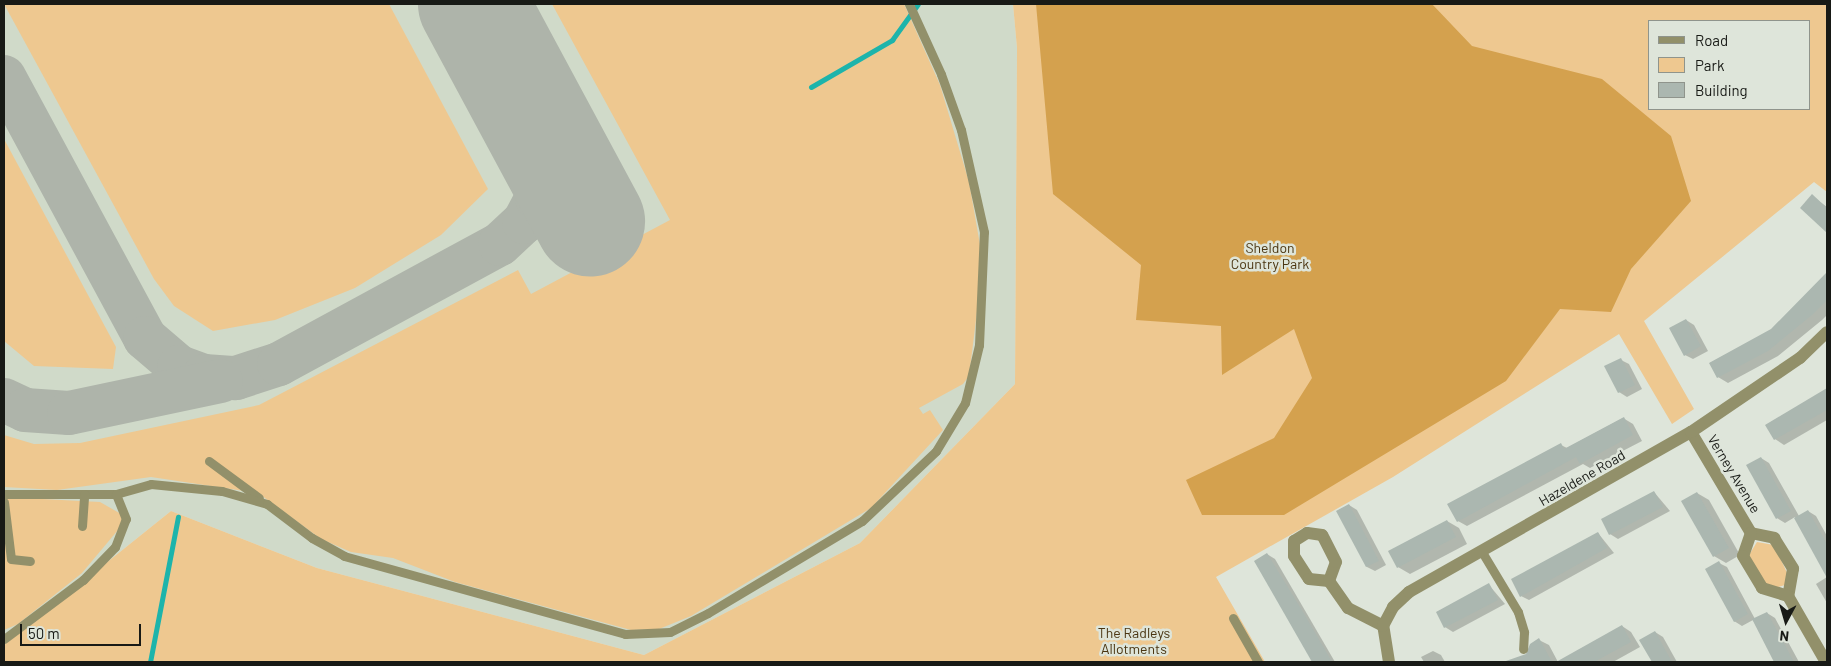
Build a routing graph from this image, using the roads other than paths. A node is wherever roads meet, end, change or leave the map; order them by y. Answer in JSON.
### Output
{"nodes":[{"id":1,"x":909,"y":4,"type":"edge"},
{"id":2,"x":1827,"y":332,"type":"edge"},
{"id":3,"x":1691,"y":432,"type":"junction"},
{"id":4,"x":209,"y":461,"type":"dead end"},
{"id":5,"x":4,"y":494,"type":"edge"},
{"id":6,"x":84,"y":494,"type":"junction"},
{"id":7,"x":116,"y":494,"type":"junction"},
{"id":8,"x":4,"y":502,"type":"edge"},
{"id":9,"x":267,"y":504,"type":"junction"},
{"id":10,"x":82,"y":526,"type":"dead end"},
{"id":11,"x":1751,"y":533,"type":"junction"},
{"id":12,"x":1482,"y":552,"type":"junction"},
{"id":13,"x":30,"y":561,"type":"dead end"},
{"id":14,"x":1329,"y":581,"type":"dead end"},
{"id":15,"x":1788,"y":596,"type":"junction"},
{"id":16,"x":1233,"y":618,"type":"dead end"},
{"id":17,"x":1383,"y":626,"type":"junction"},
{"id":18,"x":4,"y":639,"type":"edge"},
{"id":19,"x":1523,"y":649,"type":"dead end"},
{"id":20,"x":1258,"y":662,"type":"edge"},
{"id":21,"x":1388,"y":662,"type":"edge"},
{"id":22,"x":1826,"y":662,"type":"edge"}],
"edges":[{"from":1,"to":9,"type":"lane"},
{"from":2,"to":3,"type":"street","name":"Hazeldene Road"},
{"from":3,"to":11,"type":"street","name":"Verney Avenue"},
{"from":3,"to":12,"type":"street","name":"Hazeldene Road"},
{"from":4,"to":9,"type":"lane"},
{"from":5,"to":6,"type":"lane"},
{"from":6,"to":7,"type":"lane"},
{"from":6,"to":10,"type":"lane"},
{"from":7,"to":9,"type":"lane"},
{"from":7,"to":18,"type":"lane"},
{"from":8,"to":13,"type":"lane"},
{"from":11,"to":15,"type":"street","name":"Verney Avenue"},
{"from":11,"to":15,"type":"street","name":"Verney Avenue"},
{"from":12,"to":17,"type":"street","name":"Hazeldene Road"},
{"from":12,"to":19,"type":"lane"},
{"from":14,"to":17,"type":"street"},
{"from":15,"to":22,"type":"street"},
{"from":16,"to":20,"type":"lane"},
{"from":17,"to":21,"type":"street"}]}
